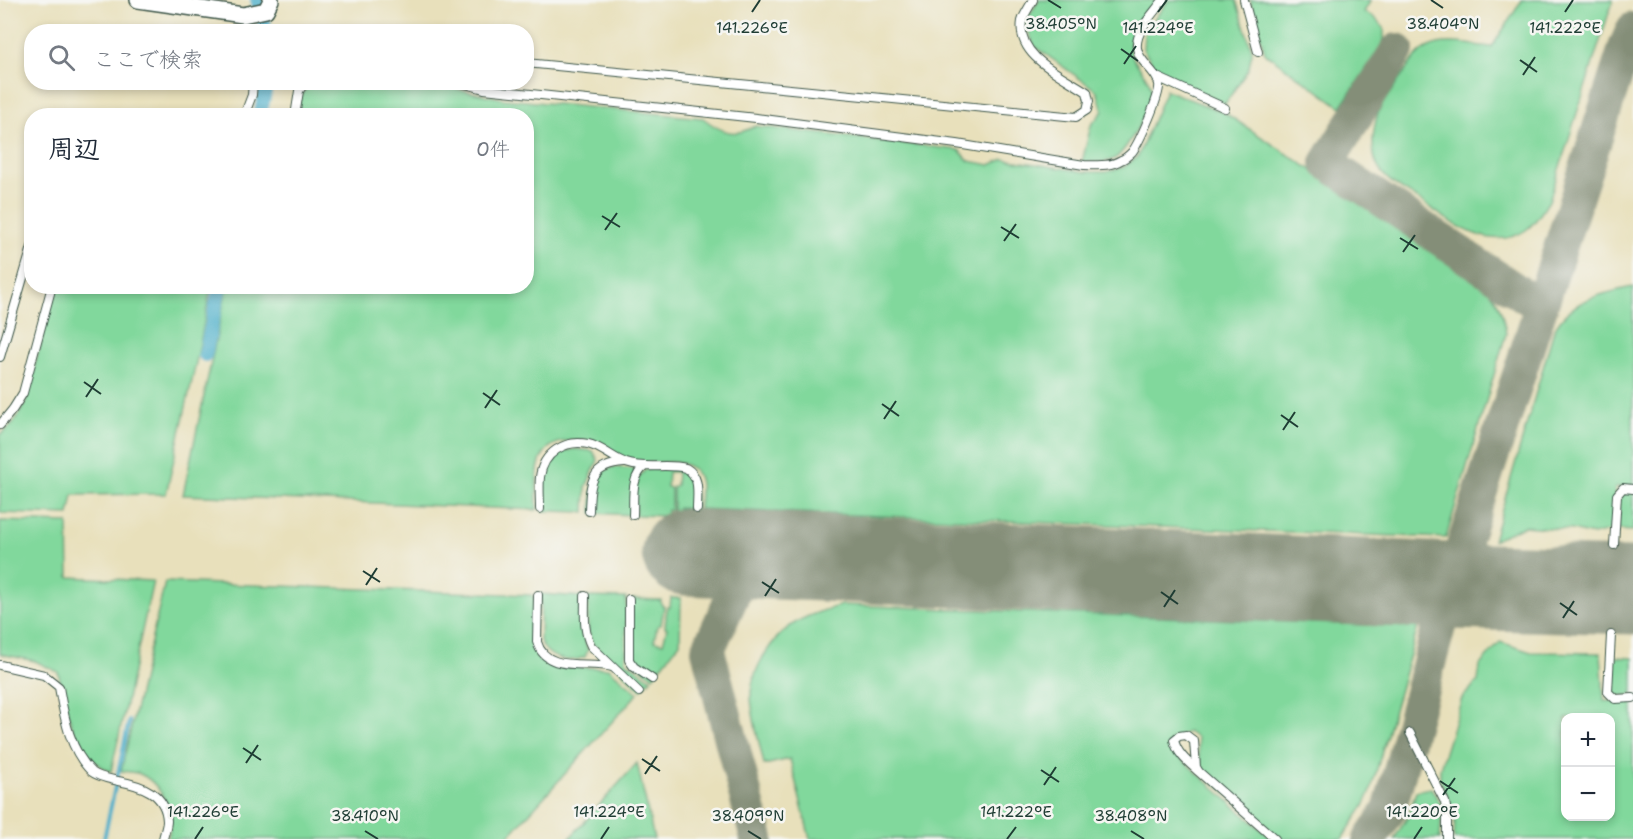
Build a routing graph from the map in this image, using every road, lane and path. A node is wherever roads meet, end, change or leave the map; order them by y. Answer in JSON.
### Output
{"nodes":[{"id":1,"x":138,"y":0,"type":"edge"},
{"id":2,"x":1033,"y":0,"type":"edge"},
{"id":3,"x":1163,"y":0,"type":"edge"},
{"id":4,"x":1244,"y":0,"type":"edge"},
{"id":5,"x":264,"y":8,"type":"edge"},
{"id":6,"x":1258,"y":52,"type":"dead end"},
{"id":7,"x":534,"y":64,"type":"edge"},
{"id":8,"x":1157,"y":77,"type":"junction"},
{"id":9,"x":252,"y":90,"type":"edge"},
{"id":10,"x":300,"y":90,"type":"edge"},
{"id":11,"x":494,"y":90,"type":"edge"},
{"id":12,"x":247,"y":108,"type":"edge"},
{"id":13,"x":296,"y":108,"type":"edge"},
{"id":14,"x":1225,"y":108,"type":"dead end"},
{"id":15,"x":24,"y":274,"type":"edge"},
{"id":16,"x":50,"y":294,"type":"edge"},
{"id":17,"x":0,"y":357,"type":"edge"},
{"id":18,"x":0,"y":425,"type":"edge"},
{"id":19,"x":625,"y":463,"type":"junction"},
{"id":20,"x":645,"y":466,"type":"junction"},
{"id":21,"x":1633,"y":489,"type":"edge"},
{"id":22,"x":540,"y":509,"type":"dead end"},
{"id":23,"x":697,"y":509,"type":"dead end"},
{"id":24,"x":589,"y":511,"type":"dead end"},
{"id":25,"x":633,"y":514,"type":"dead end"},
{"id":26,"x":1614,"y":545,"type":"dead end"},
{"id":27,"x":538,"y":595,"type":"dead end"},
{"id":28,"x":585,"y":596,"type":"dead end"},
{"id":29,"x":629,"y":599,"type":"dead end"},
{"id":30,"x":1611,"y":635,"type":"dead end"},
{"id":31,"x":0,"y":666,"type":"edge"},
{"id":32,"x":612,"y":667,"type":"junction"},
{"id":33,"x":652,"y":679,"type":"dead end"},
{"id":34,"x":639,"y":692,"type":"dead end"},
{"id":35,"x":1633,"y":698,"type":"edge"},
{"id":36,"x":1410,"y":733,"type":"dead end"},
{"id":37,"x":1199,"y":772,"type":"junction"},
{"id":38,"x":162,"y":839,"type":"edge"},
{"id":39,"x":1275,"y":839,"type":"edge"},
{"id":40,"x":1447,"y":839,"type":"edge"}],
"edges":[{"from":1,"to":5,"type":"street"},
{"from":2,"to":7,"type":"lane"},
{"from":3,"to":8,"type":"lane"},
{"from":4,"to":6,"type":"lane"},
{"from":8,"to":11,"type":"lane"},
{"from":8,"to":14,"type":"lane"},
{"from":9,"to":12,"type":"lane"},
{"from":10,"to":13,"type":"lane"},
{"from":15,"to":17,"type":"lane"},
{"from":16,"to":18,"type":"lane"},
{"from":19,"to":20,"type":"lane"},
{"from":19,"to":22,"type":"lane"},
{"from":19,"to":24,"type":"lane"},
{"from":20,"to":23,"type":"lane"},
{"from":20,"to":25,"type":"lane"},
{"from":21,"to":26,"type":"lane"},
{"from":27,"to":32,"type":"lane"},
{"from":28,"to":32,"type":"lane"},
{"from":29,"to":33,"type":"lane"},
{"from":30,"to":35,"type":"lane"},
{"from":31,"to":38,"type":"lane"},
{"from":32,"to":34,"type":"lane"},
{"from":36,"to":40,"type":"lane"},
{"from":37,"to":37,"type":"lane"},
{"from":37,"to":39,"type":"lane"}]}
